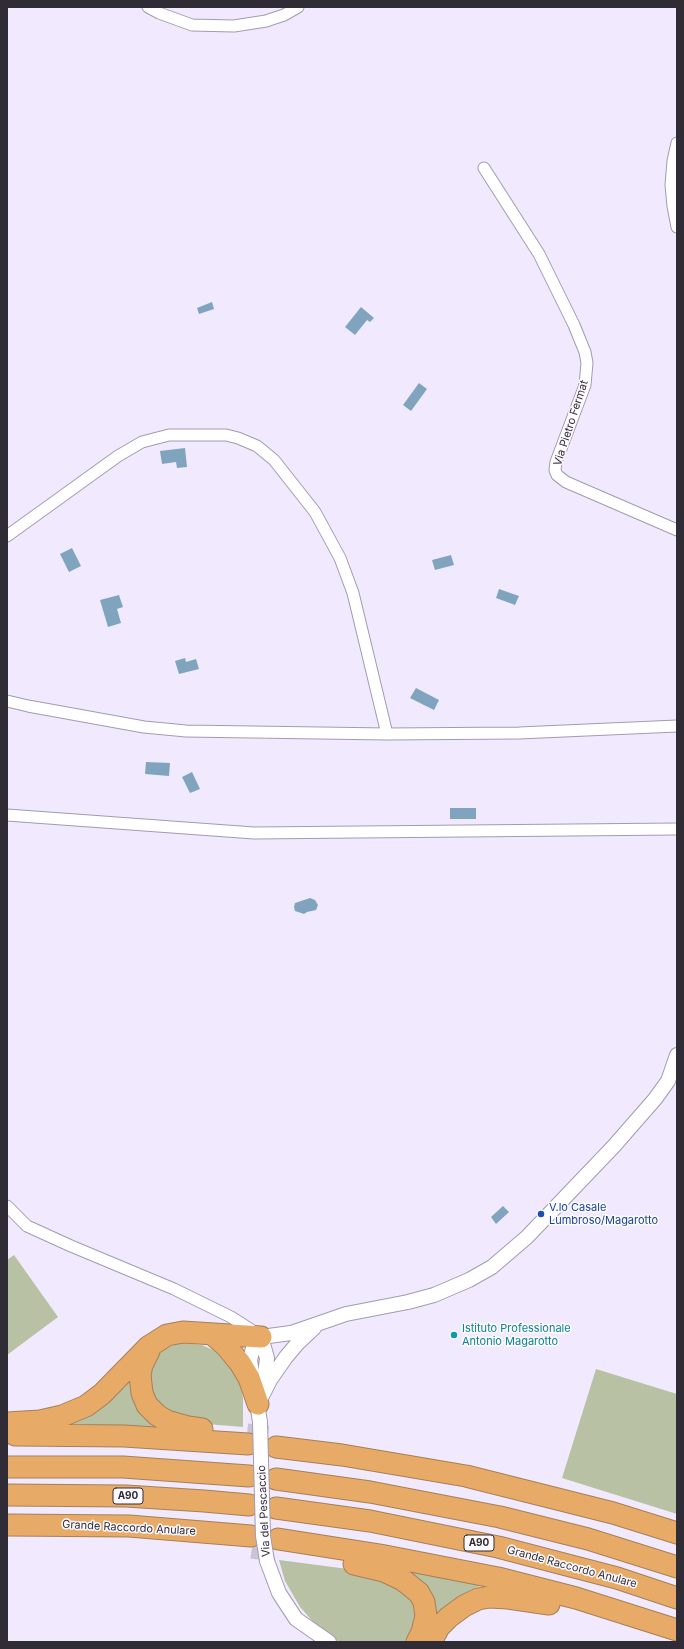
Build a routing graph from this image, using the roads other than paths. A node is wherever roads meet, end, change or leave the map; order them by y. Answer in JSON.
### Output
{"nodes":[{"id":1,"x":148,"y":7,"type":"edge"},
{"id":2,"x":298,"y":7,"type":"edge"},
{"id":3,"x":677,"y":143,"type":"edge"},
{"id":4,"x":484,"y":168,"type":"dead end"},
{"id":5,"x":677,"y":227,"type":"edge"},
{"id":6,"x":677,"y":530,"type":"edge"},
{"id":7,"x":7,"y":536,"type":"edge"},
{"id":8,"x":7,"y":701,"type":"edge"},
{"id":9,"x":677,"y":726,"type":"edge"},
{"id":10,"x":387,"y":734,"type":"junction"},
{"id":11,"x":7,"y":815,"type":"edge"},
{"id":12,"x":677,"y":829,"type":"edge"},
{"id":13,"x":677,"y":1055,"type":"edge"},
{"id":14,"x":7,"y":1206,"type":"edge"},
{"id":15,"x":319,"y":1324,"type":"junction"},
{"id":16,"x":213,"y":1335,"type":"junction"},
{"id":17,"x":261,"y":1338,"type":"junction"},
{"id":18,"x":156,"y":1341,"type":"junction"},
{"id":19,"x":7,"y":1423,"type":"edge"},
{"id":20,"x":253,"y":1426,"type":"junction"},
{"id":21,"x":7,"y":1436,"type":"edge"},
{"id":22,"x":276,"y":1442,"type":"tunnel mouth"},
{"id":23,"x":7,"y":1466,"type":"edge"},
{"id":24,"x":249,"y":1476,"type":"dead end"},
{"id":25,"x":276,"y":1479,"type":"dead end"},
{"id":26,"x":7,"y":1495,"type":"edge"},
{"id":27,"x":249,"y":1505,"type":"dead end"},
{"id":28,"x":276,"y":1508,"type":"dead end"},
{"id":29,"x":7,"y":1525,"type":"edge"},
{"id":30,"x":677,"y":1533,"type":"edge"},
{"id":31,"x":265,"y":1547,"type":"junction"},
{"id":32,"x":677,"y":1567,"type":"edge"},
{"id":33,"x":677,"y":1598,"type":"edge"},
{"id":34,"x":677,"y":1630,"type":"edge"},
{"id":35,"x":677,"y":1634,"type":"edge"},
{"id":36,"x":329,"y":1642,"type":"edge"},
{"id":37,"x":417,"y":1642,"type":"edge"},
{"id":38,"x":431,"y":1642,"type":"edge"}],
"edges":[{"from":1,"to":2,"type":"street"},
{"from":3,"to":5,"type":"street"},
{"from":4,"to":6,"type":"street","name":"Via Pietro Fermat"},
{"from":7,"to":10,"type":"street"},
{"from":8,"to":10,"type":"street"},
{"from":9,"to":10,"type":"street"},
{"from":11,"to":12,"type":"street"},
{"from":13,"to":15,"type":"street"},
{"from":14,"to":17,"type":"street"},
{"from":15,"to":17,"type":"street"},
{"from":15,"to":20,"type":"street"},
{"from":16,"to":17,"type":"highway"},
{"from":16,"to":18,"type":"highway"},
{"from":16,"to":20,"type":"highway"},
{"from":17,"to":20,"type":"street"},
{"from":18,"to":19,"type":"highway"},
{"from":18,"to":20,"type":"highway"},
{"from":20,"to":21,"type":"highway"},
{"from":20,"to":31,"type":"street","name":"Via del Pescaccio","bridge":true},
{"from":22,"to":30,"type":"highway"},
{"from":23,"to":24,"type":"highway"},
{"from":25,"to":32,"type":"highway"},
{"from":26,"to":27,"type":"highway","number":"A90"},
{"from":28,"to":33,"type":"highway","name":"Grande Raccordo Anulare","number":"A90"},
{"from":29,"to":31,"type":"highway","name":"Grande Raccordo Anulare"},
{"from":31,"to":34,"type":"highway","name":"Grande Raccordo Anulare"},
{"from":31,"to":36,"type":"street","name":"Via del Pescaccio"},
{"from":31,"to":37,"type":"highway"},
{"from":35,"to":38,"type":"highway"}]}
